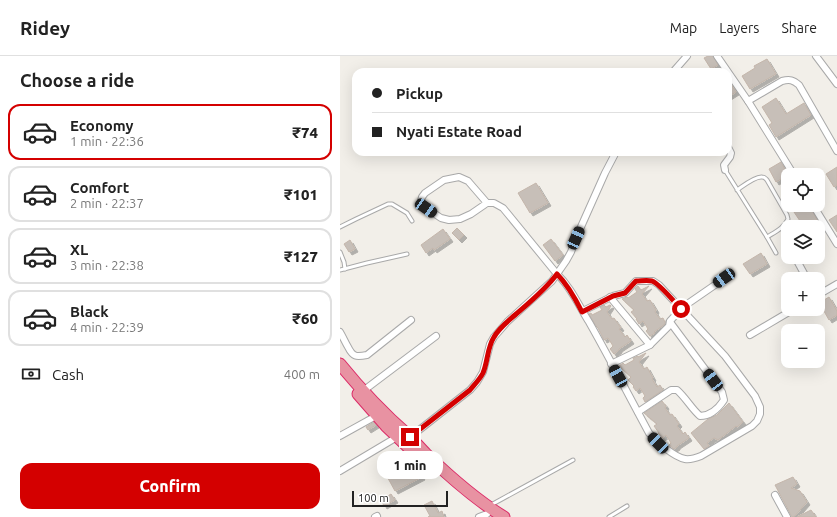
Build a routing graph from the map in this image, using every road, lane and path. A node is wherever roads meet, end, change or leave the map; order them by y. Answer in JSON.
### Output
{"nodes":[{"id":1,"x":687,"y":56,"type":"edge"},
{"id":2,"x":718,"y":56,"type":"edge"},
{"id":3,"x":816,"y":56,"type":"edge"},
{"id":4,"x":677,"y":68,"type":"edge"},
{"id":5,"x":726,"y":68,"type":"edge"},
{"id":6,"x":732,"y":77,"type":"edge"},
{"id":7,"x":837,"y":84,"type":"edge"},
{"id":8,"x":748,"y":101,"type":"junction"},
{"id":9,"x":837,"y":151,"type":"edge"},
{"id":10,"x":614,"y":156,"type":"edge"},
{"id":11,"x":730,"y":156,"type":"edge"},
{"id":12,"x":790,"y":168,"type":"edge"},
{"id":13,"x":725,"y":170,"type":"joint"},
{"id":14,"x":737,"y":190,"type":"junction"},
{"id":15,"x":487,"y":203,"type":"junction"},
{"id":16,"x":817,"y":212,"type":"edge"},
{"id":17,"x":412,"y":221,"type":"dead end"},
{"id":18,"x":340,"y":227,"type":"edge"},
{"id":19,"x":766,"y":237,"type":"junction"},
{"id":20,"x":837,"y":244,"type":"edge"},
{"id":21,"x":340,"y":252,"type":"edge"},
{"id":22,"x":776,"y":253,"type":"dead end"},
{"id":23,"x":407,"y":254,"type":"dead end"},
{"id":24,"x":345,"y":269,"type":"junction"},
{"id":25,"x":340,"y":270,"type":"edge"},
{"id":26,"x":557,"y":274,"type":"junction"},
{"id":27,"x":724,"y":278,"type":"dead end"},
{"id":28,"x":837,"y":284,"type":"edge"},
{"id":29,"x":825,"y":291,"type":"edge"},
{"id":30,"x":610,"y":298,"type":"junction"},
{"id":31,"x":681,"y":309,"type":"junction"},
{"id":32,"x":582,"y":312,"type":"junction"},
{"id":33,"x":782,"y":316,"type":"edge"},
{"id":34,"x":411,"y":320,"type":"dead end"},
{"id":35,"x":670,"y":322,"type":"junction"},
{"id":36,"x":340,"y":332,"type":"edge"},
{"id":37,"x":750,"y":335,"type":"dead end"},
{"id":38,"x":436,"y":336,"type":"dead end"},
{"id":39,"x":650,"y":345,"type":"junction"},
{"id":40,"x":340,"y":364,"type":"edge"},
{"id":41,"x":611,"y":364,"type":"junction"},
{"id":42,"x":340,"y":373,"type":"edge"},
{"id":43,"x":363,"y":391,"type":"junction"},
{"id":44,"x":638,"y":412,"type":"junction"},
{"id":45,"x":376,"y":416,"type":"junction"},
{"id":46,"x":340,"y":436,"type":"edge"},
{"id":47,"x":403,"y":439,"type":"junction"},
{"id":48,"x":573,"y":460,"type":"dead end"},
{"id":49,"x":340,"y":471,"type":"edge"},
{"id":50,"x":776,"y":495,"type":"dead end"},
{"id":51,"x":627,"y":506,"type":"dead end"},
{"id":52,"x":486,"y":514,"type":"edge"},
{"id":53,"x":504,"y":517,"type":"edge"},
{"id":54,"x":609,"y":517,"type":"edge"},
{"id":55,"x":788,"y":517,"type":"edge"}],
"edges":[{"from":1,"to":4,"type":"street"},
{"from":2,"to":5,"type":"street"},
{"from":3,"to":7,"type":"street"},
{"from":6,"to":8,"type":"street"},
{"from":8,"to":9,"type":"street"},
{"from":8,"to":12,"type":"street"},
{"from":10,"to":26,"type":"street"},
{"from":11,"to":13,"type":"street"},
{"from":13,"to":14,"type":"lane"},
{"from":14,"to":19,"type":"lane"},
{"from":14,"to":19,"type":"lane"},
{"from":15,"to":15,"type":"street"},
{"from":15,"to":26,"type":"street"},
{"from":16,"to":20,"type":"street"},
{"from":17,"to":18,"type":"lane"},
{"from":19,"to":22,"type":"lane"},
{"from":21,"to":24,"type":"lane"},
{"from":23,"to":24,"type":"lane"},
{"from":24,"to":25,"type":"lane"},
{"from":26,"to":32,"type":"street"},
{"from":26,"to":47,"type":"street"},
{"from":27,"to":31,"type":"street"},
{"from":28,"to":29,"type":"street"},
{"from":30,"to":31,"type":"street"},
{"from":30,"to":32,"type":"street"},
{"from":30,"to":39,"type":"street"},
{"from":31,"to":35,"type":"street"},
{"from":31,"to":44,"type":"street"},
{"from":32,"to":41,"type":"street"},
{"from":33,"to":37,"type":"street"},
{"from":34,"to":36,"type":"street"},
{"from":35,"to":39,"type":"street"},
{"from":35,"to":44,"type":"street"},
{"from":38,"to":43,"type":"street"},
{"from":39,"to":41,"type":"street"},
{"from":40,"to":43,"type":"highway"},
{"from":41,"to":44,"type":"street"},
{"from":42,"to":45,"type":"highway"},
{"from":43,"to":47,"type":"highway"},
{"from":45,"to":46,"type":"street"},
{"from":45,"to":47,"type":"highway"},
{"from":47,"to":49,"type":"street"},
{"from":47,"to":52,"type":"highway"},
{"from":48,"to":52,"type":"lane"},
{"from":50,"to":55,"type":"street"},
{"from":51,"to":54,"type":"lane"},
{"from":52,"to":53,"type":"highway"}]}
